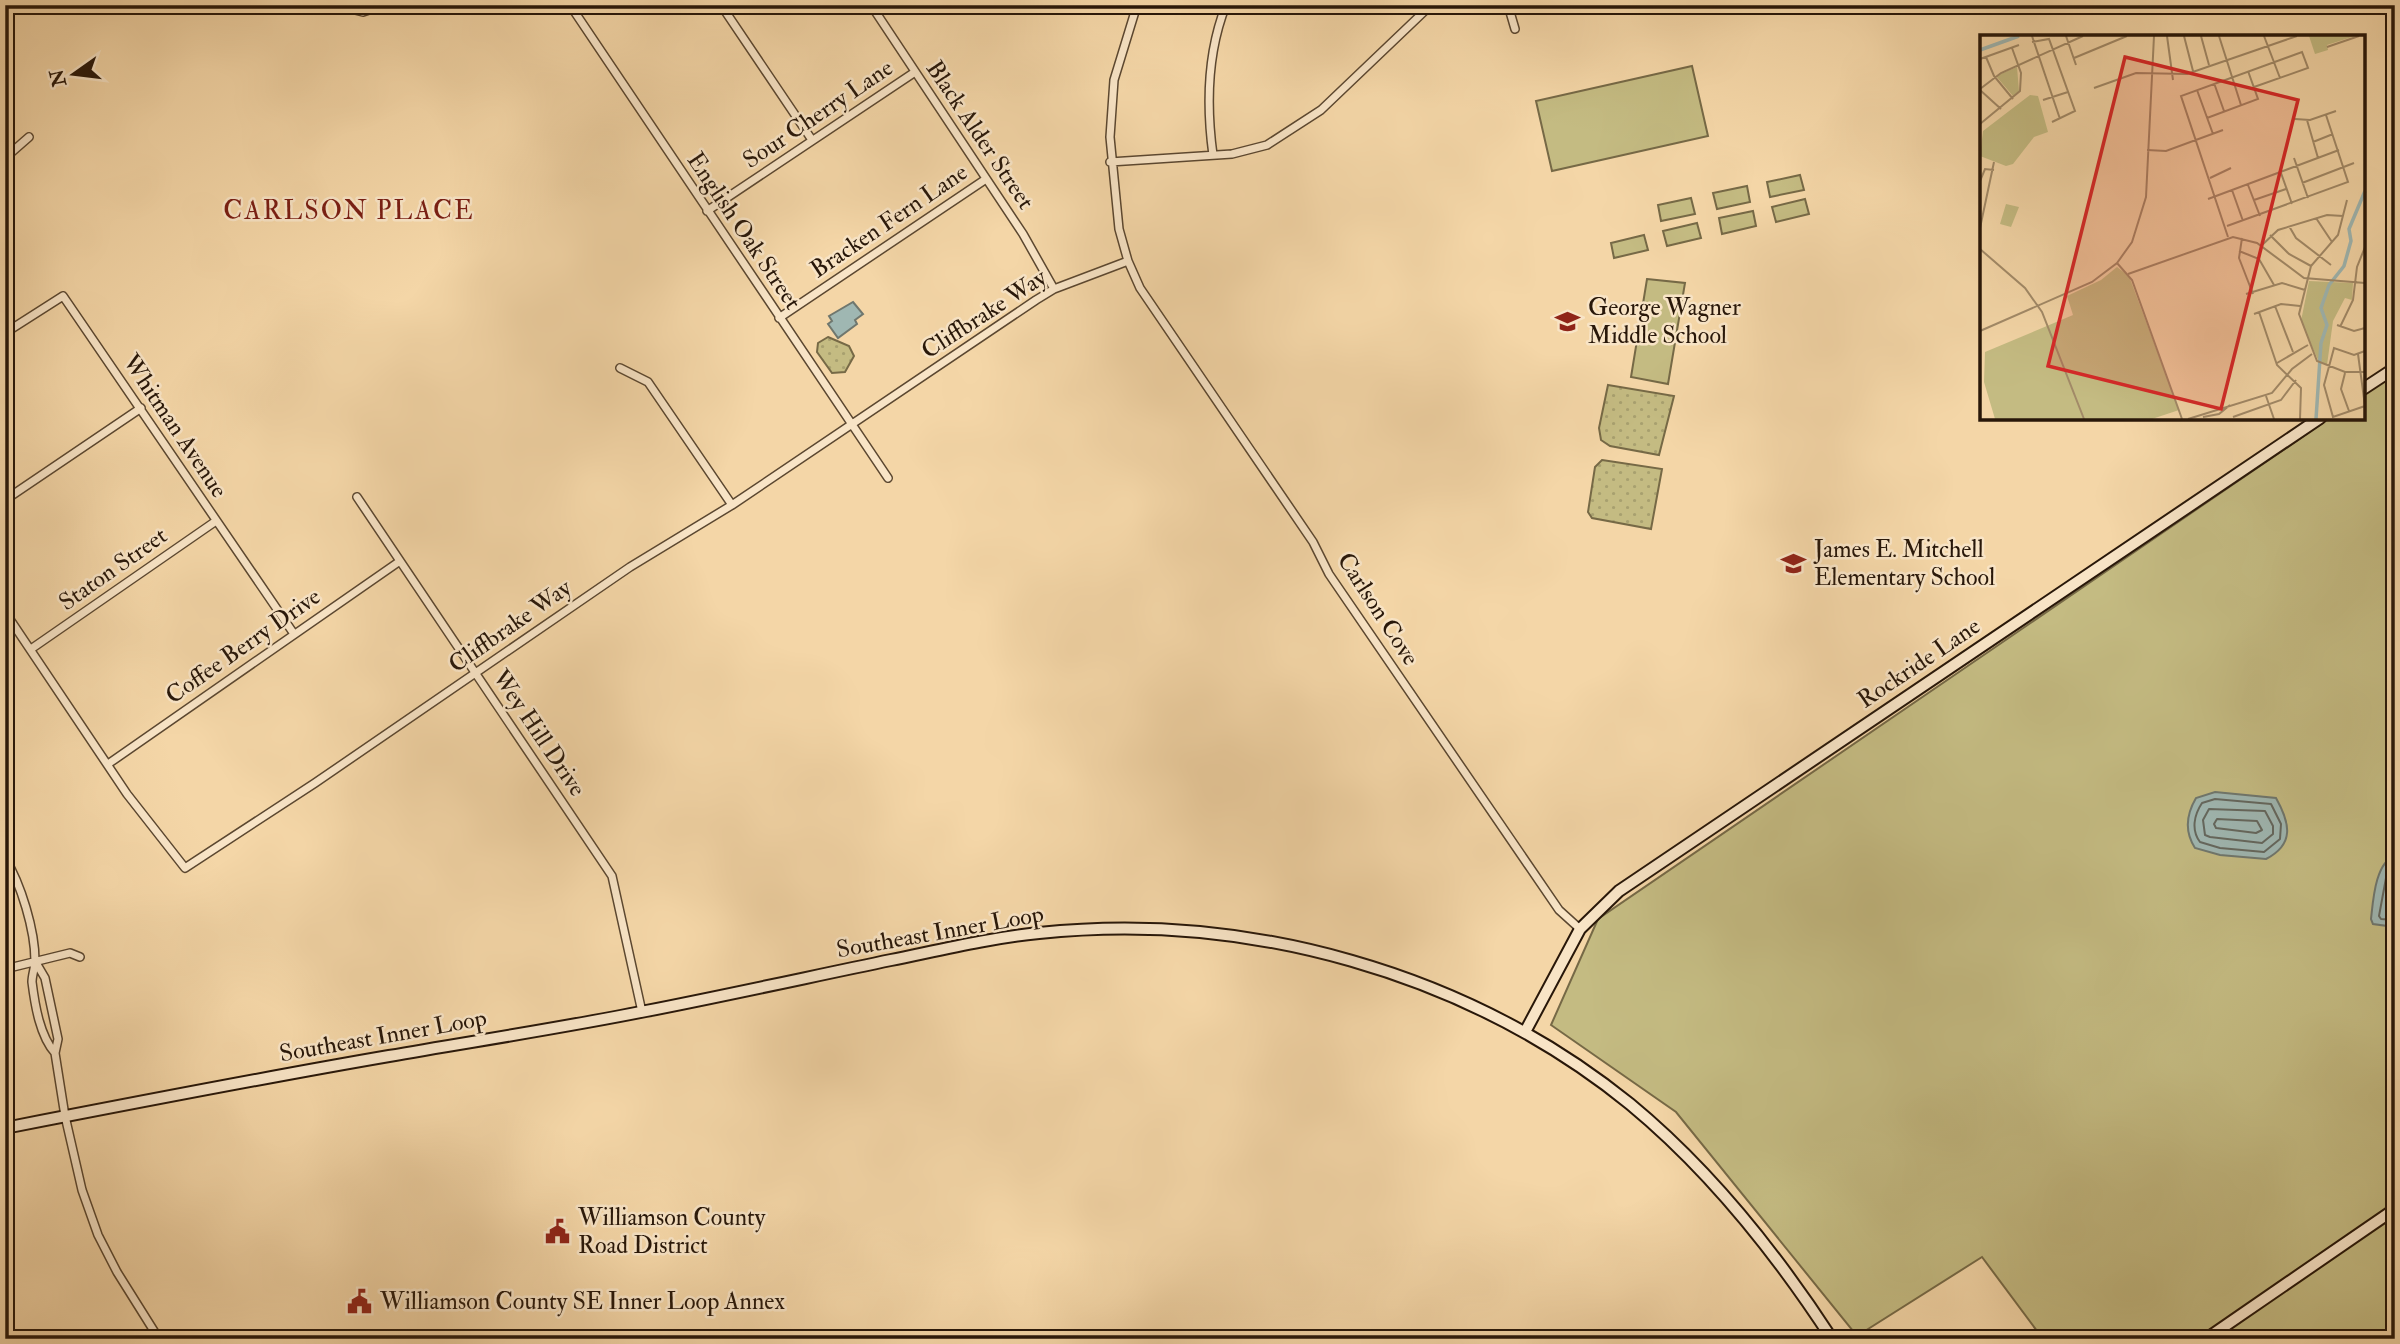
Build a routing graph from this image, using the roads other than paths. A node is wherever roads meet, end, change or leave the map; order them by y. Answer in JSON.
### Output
{"nodes":[{"id":1,"x":335,"y":5,"type":"edge"},
{"id":2,"x":384,"y":5,"type":"edge"},
{"id":3,"x":570,"y":5,"type":"edge"},
{"id":4,"x":721,"y":5,"type":"edge"},
{"id":5,"x":871,"y":5,"type":"edge"},
{"id":6,"x":1126,"y":5,"type":"edge"},
{"id":7,"x":1226,"y":5,"type":"edge"},
{"id":8,"x":1431,"y":5,"type":"edge"},
{"id":9,"x":1508,"y":5,"type":"edge"},
{"id":10,"x":1136,"y":7,"type":"edge"},
{"id":11,"x":1515,"y":29,"type":"dead end"},
{"id":12,"x":915,"y":72,"type":"junction"},
{"id":13,"x":29,"y":138,"type":"dead end"},
{"id":14,"x":811,"y":140,"type":"junction"},
{"id":15,"x":1213,"y":155,"type":"junction"},
{"id":16,"x":5,"y":159,"type":"edge"},
{"id":17,"x":1110,"y":163,"type":"junction"},
{"id":18,"x":986,"y":179,"type":"junction"},
{"id":19,"x":707,"y":211,"type":"junction"},
{"id":20,"x":1128,"y":261,"type":"junction"},
{"id":21,"x":1054,"y":289,"type":"junction"},
{"id":22,"x":779,"y":318,"type":"junction"},
{"id":23,"x":5,"y":333,"type":"edge"},
{"id":24,"x":620,"y":368,"type":"dead end"},
{"id":25,"x":2395,"y":368,"type":"edge"},
{"id":26,"x":2365,"y":388,"type":"edge"},
{"id":27,"x":141,"y":408,"type":"junction"},
{"id":28,"x":2317,"y":420,"type":"edge"},
{"id":29,"x":852,"y":424,"type":"junction"},
{"id":30,"x":888,"y":478,"type":"dead end"},
{"id":31,"x":357,"y":497,"type":"dead end"},
{"id":32,"x":5,"y":500,"type":"edge"},
{"id":33,"x":733,"y":505,"type":"junction"},
{"id":34,"x":216,"y":521,"type":"junction"},
{"id":35,"x":400,"y":561,"type":"junction"},
{"id":36,"x":5,"y":612,"type":"edge"},
{"id":37,"x":294,"y":634,"type":"junction"},
{"id":38,"x":31,"y":649,"type":"junction"},
{"id":39,"x":476,"y":673,"type":"junction"},
{"id":40,"x":108,"y":764,"type":"junction"},
{"id":41,"x":5,"y":858,"type":"edge"},
{"id":42,"x":1580,"y":929,"type":"junction"},
{"id":43,"x":80,"y":957,"type":"dead end"},
{"id":44,"x":35,"y":961,"type":"junction"},
{"id":45,"x":5,"y":969,"type":"edge"},
{"id":46,"x":642,"y":1012,"type":"junction"},
{"id":47,"x":1525,"y":1032,"type":"junction"},
{"id":48,"x":55,"y":1053,"type":"junction"},
{"id":49,"x":65,"y":1116,"type":"junction"},
{"id":50,"x":5,"y":1128,"type":"edge"},
{"id":51,"x":2395,"y":1209,"type":"edge"},
{"id":52,"x":159,"y":1339,"type":"edge"},
{"id":53,"x":1832,"y":1339,"type":"edge"},
{"id":54,"x":2206,"y":1339,"type":"edge"}],
"edges":[{"from":1,"to":2,"type":"street"},
{"from":3,"to":19,"type":"street","name":"English Oak Street"},
{"from":4,"to":14,"type":"street"},
{"from":5,"to":12,"type":"street","name":"Black Alder Street"},
{"from":6,"to":10,"type":"street"},
{"from":7,"to":15,"type":"street"},
{"from":8,"to":15,"type":"street"},
{"from":9,"to":11,"type":"street"},
{"from":10,"to":17,"type":"street","name":"Carlson Cove"},
{"from":12,"to":14,"type":"street","name":"Sour Cherry Lane"},
{"from":12,"to":18,"type":"street","name":"Black Alder Street"},
{"from":13,"to":16,"type":"street"},
{"from":14,"to":19,"type":"street","name":"Sour Cherry Lane"},
{"from":15,"to":17,"type":"street"},
{"from":17,"to":20,"type":"street","name":"Carlson Cove"},
{"from":18,"to":21,"type":"street","name":"Black Alder Street"},
{"from":18,"to":22,"type":"street","name":"Bracken Fern Lane"},
{"from":19,"to":22,"type":"street","name":"English Oak Street"},
{"from":20,"to":21,"type":"street","name":"Cliffbrake Way"},
{"from":20,"to":42,"type":"street","name":"Carlson Cove"},
{"from":21,"to":29,"type":"street","name":"Cliffbrake Way"},
{"from":22,"to":29,"type":"street","name":"English Oak Street"},
{"from":23,"to":27,"type":"street","name":"Whitman Avenue"},
{"from":24,"to":33,"type":"street"},
{"from":25,"to":26,"type":"main road"},
{"from":27,"to":32,"type":"street"},
{"from":27,"to":34,"type":"street","name":"Whitman Avenue"},
{"from":28,"to":42,"type":"main road","name":"Rockride Lane"},
{"from":29,"to":30,"type":"street","name":"English Oak Street"},
{"from":29,"to":33,"type":"street","name":"Cliffbrake Way"},
{"from":31,"to":35,"type":"street","name":"Wey Hill Drive"},
{"from":33,"to":39,"type":"street","name":"Cliffbrake Way"},
{"from":34,"to":37,"type":"street","name":"Whitman Avenue"},
{"from":34,"to":38,"type":"street","name":"Staton Street"},
{"from":35,"to":37,"type":"street","name":"Coffee Berry Drive"},
{"from":35,"to":39,"type":"street","name":"Wey Hill Drive"},
{"from":36,"to":38,"type":"street","name":"Cliffbrake Way"},
{"from":37,"to":40,"type":"street","name":"Coffee Berry Drive"},
{"from":38,"to":40,"type":"street","name":"Cliffbrake Way"},
{"from":39,"to":40,"type":"street","name":"Cliffbrake Way"},
{"from":39,"to":46,"type":"street","name":"Wey Hill Drive"},
{"from":41,"to":44,"type":"street"},
{"from":42,"to":47,"type":"main road","name":"Rockride Lane"},
{"from":43,"to":44,"type":"street"},
{"from":44,"to":45,"type":"street"},
{"from":44,"to":48,"type":"street"},
{"from":44,"to":48,"type":"street"},
{"from":46,"to":47,"type":"main road","name":"Southeast Inner Loop"},
{"from":46,"to":49,"type":"main road","name":"Southeast Inner Loop"},
{"from":47,"to":53,"type":"main road","name":"Southeast Inner Loop"},
{"from":48,"to":49,"type":"street"},
{"from":49,"to":50,"type":"main road","name":"Southeast Inner Loop"},
{"from":49,"to":52,"type":"street"},
{"from":51,"to":54,"type":"main road"}]}
